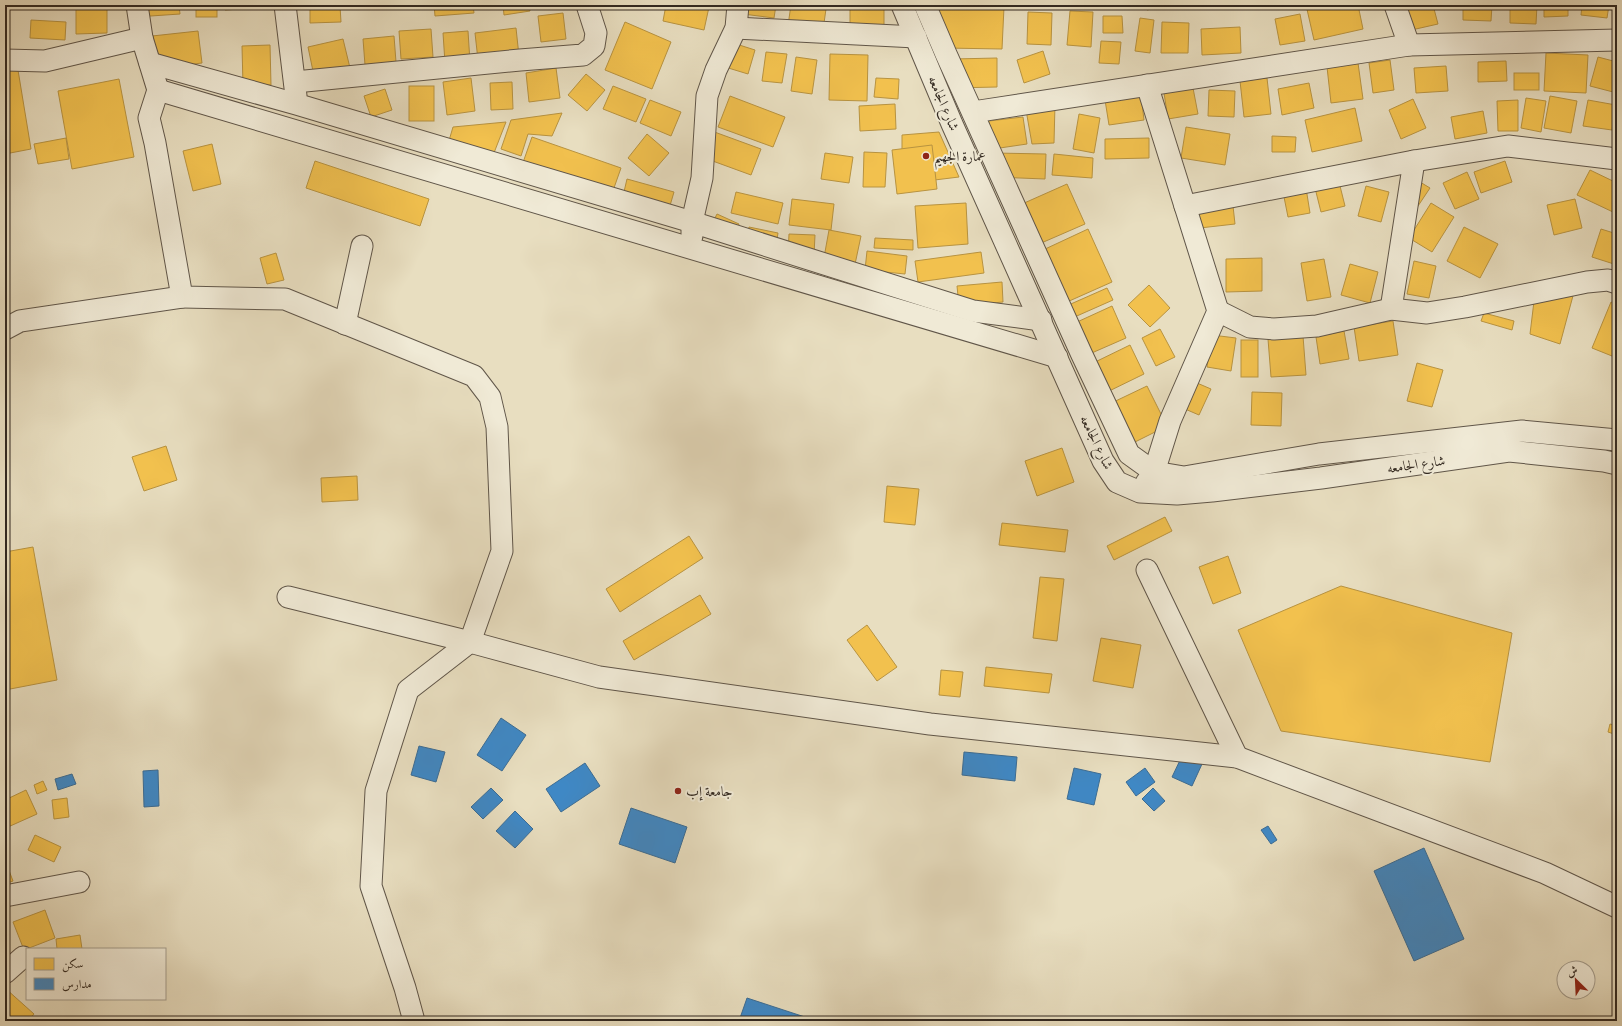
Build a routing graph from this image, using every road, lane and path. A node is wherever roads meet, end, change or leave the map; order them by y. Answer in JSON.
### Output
{"nodes":[{"id":1,"x":137,"y":5,"type":"edge"},
{"id":2,"x":285,"y":5,"type":"edge"},
{"id":3,"x":587,"y":5,"type":"edge"},
{"id":4,"x":738,"y":5,"type":"edge"},
{"id":5,"x":902,"y":5,"type":"edge"},
{"id":6,"x":925,"y":5,"type":"edge"},
{"id":7,"x":1395,"y":5,"type":"edge"},
{"id":8,"x":736,"y":28,"type":"junction"},
{"id":9,"x":916,"y":37,"type":"junction"},
{"id":10,"x":142,"y":38,"type":"junction"},
{"id":11,"x":1617,"y":40,"type":"edge"},
{"id":12,"x":1409,"y":46,"type":"junction"},
{"id":13,"x":5,"y":60,"type":"edge"},
{"id":14,"x":150,"y":63,"type":"junction"},
{"id":15,"x":295,"y":82,"type":"junction"},
{"id":16,"x":1147,"y":85,"type":"junction"},
{"id":17,"x":158,"y":90,"type":"junction"},
{"id":18,"x":296,"y":104,"type":"junction"},
{"id":19,"x":973,"y":112,"type":"junction"},
{"id":20,"x":298,"y":131,"type":"junction"},
{"id":21,"x":1617,"y":159,"type":"edge"},
{"id":22,"x":1414,"y":161,"type":"junction"},
{"id":23,"x":1185,"y":206,"type":"junction"},
{"id":24,"x":692,"y":222,"type":"junction"},
{"id":25,"x":362,"y":246,"type":"dead end"},
{"id":26,"x":691,"y":249,"type":"junction"},
{"id":27,"x":1617,"y":283,"type":"edge"},
{"id":28,"x":182,"y":297,"type":"junction"},
{"id":29,"x":1391,"y":309,"type":"junction"},
{"id":30,"x":1218,"y":311,"type":"junction"},
{"id":31,"x":1041,"y":320,"type":"junction"},
{"id":32,"x":345,"y":324,"type":"junction"},
{"id":33,"x":5,"y":329,"type":"edge"},
{"id":34,"x":1057,"y":357,"type":"junction"},
{"id":35,"x":1617,"y":440,"type":"edge"},
{"id":36,"x":1617,"y":464,"type":"edge"},
{"id":37,"x":1154,"y":472,"type":"junction"},
{"id":38,"x":1140,"y":492,"type":"junction"},
{"id":39,"x":1147,"y":570,"type":"dead end"},
{"id":40,"x":288,"y":597,"type":"dead end"},
{"id":41,"x":470,"y":642,"type":"junction"},
{"id":42,"x":1237,"y":756,"type":"junction"},
{"id":43,"x":79,"y":882,"type":"dead end"},
{"id":44,"x":5,"y":896,"type":"edge"},
{"id":45,"x":1617,"y":907,"type":"edge"},
{"id":46,"x":23,"y":957,"type":"dead end"},
{"id":47,"x":5,"y":973,"type":"edge"},
{"id":48,"x":414,"y":1021,"type":"edge"}],
"edges":[{"from":1,"to":10,"type":"street"},
{"from":2,"to":15,"type":"street"},
{"from":3,"to":15,"type":"street"},
{"from":4,"to":8,"type":"street"},
{"from":5,"to":9,"type":"street","name":"شارع الجامعه"},
{"from":6,"to":19,"type":"street","name":"شارع الجامعه"},
{"from":7,"to":12,"type":"street"},
{"from":8,"to":9,"type":"street"},
{"from":8,"to":24,"type":"street"},
{"from":9,"to":31,"type":"street","name":"شارع الجامعه"},
{"from":10,"to":13,"type":"street"},
{"from":10,"to":14,"type":"street"},
{"from":11,"to":12,"type":"street"},
{"from":12,"to":16,"type":"street"},
{"from":14,"to":17,"type":"street"},
{"from":14,"to":18,"type":"street"},
{"from":15,"to":18,"type":"street"},
{"from":16,"to":19,"type":"street"},
{"from":16,"to":23,"type":"street"},
{"from":17,"to":20,"type":"street"},
{"from":17,"to":28,"type":"street"},
{"from":18,"to":20,"type":"street"},
{"from":18,"to":24,"type":"street"},
{"from":19,"to":37,"type":"street","name":"شارع الجامعه"},
{"from":20,"to":26,"type":"street"},
{"from":21,"to":22,"type":"street"},
{"from":22,"to":23,"type":"street"},
{"from":22,"to":29,"type":"street"},
{"from":23,"to":30,"type":"street"},
{"from":24,"to":26,"type":"street"},
{"from":24,"to":31,"type":"street"},
{"from":25,"to":32,"type":"street"},
{"from":26,"to":34,"type":"street"},
{"from":27,"to":29,"type":"street"},
{"from":28,"to":32,"type":"street"},
{"from":28,"to":33,"type":"street"},
{"from":29,"to":30,"type":"street"},
{"from":30,"to":37,"type":"street"},
{"from":31,"to":34,"type":"street","name":"شارع الجامعه"},
{"from":32,"to":41,"type":"street"},
{"from":34,"to":38,"type":"street","name":"شارع الجامعه"},
{"from":35,"to":37,"type":"street","name":"شارع الجامعه"},
{"from":36,"to":38,"type":"street","name":"شارع الجامعه"},
{"from":37,"to":38,"type":"street"},
{"from":39,"to":42,"type":"street"},
{"from":40,"to":41,"type":"street"},
{"from":41,"to":42,"type":"street"},
{"from":41,"to":48,"type":"street"},
{"from":42,"to":45,"type":"street"},
{"from":43,"to":44,"type":"street"},
{"from":46,"to":47,"type":"street"}]}
